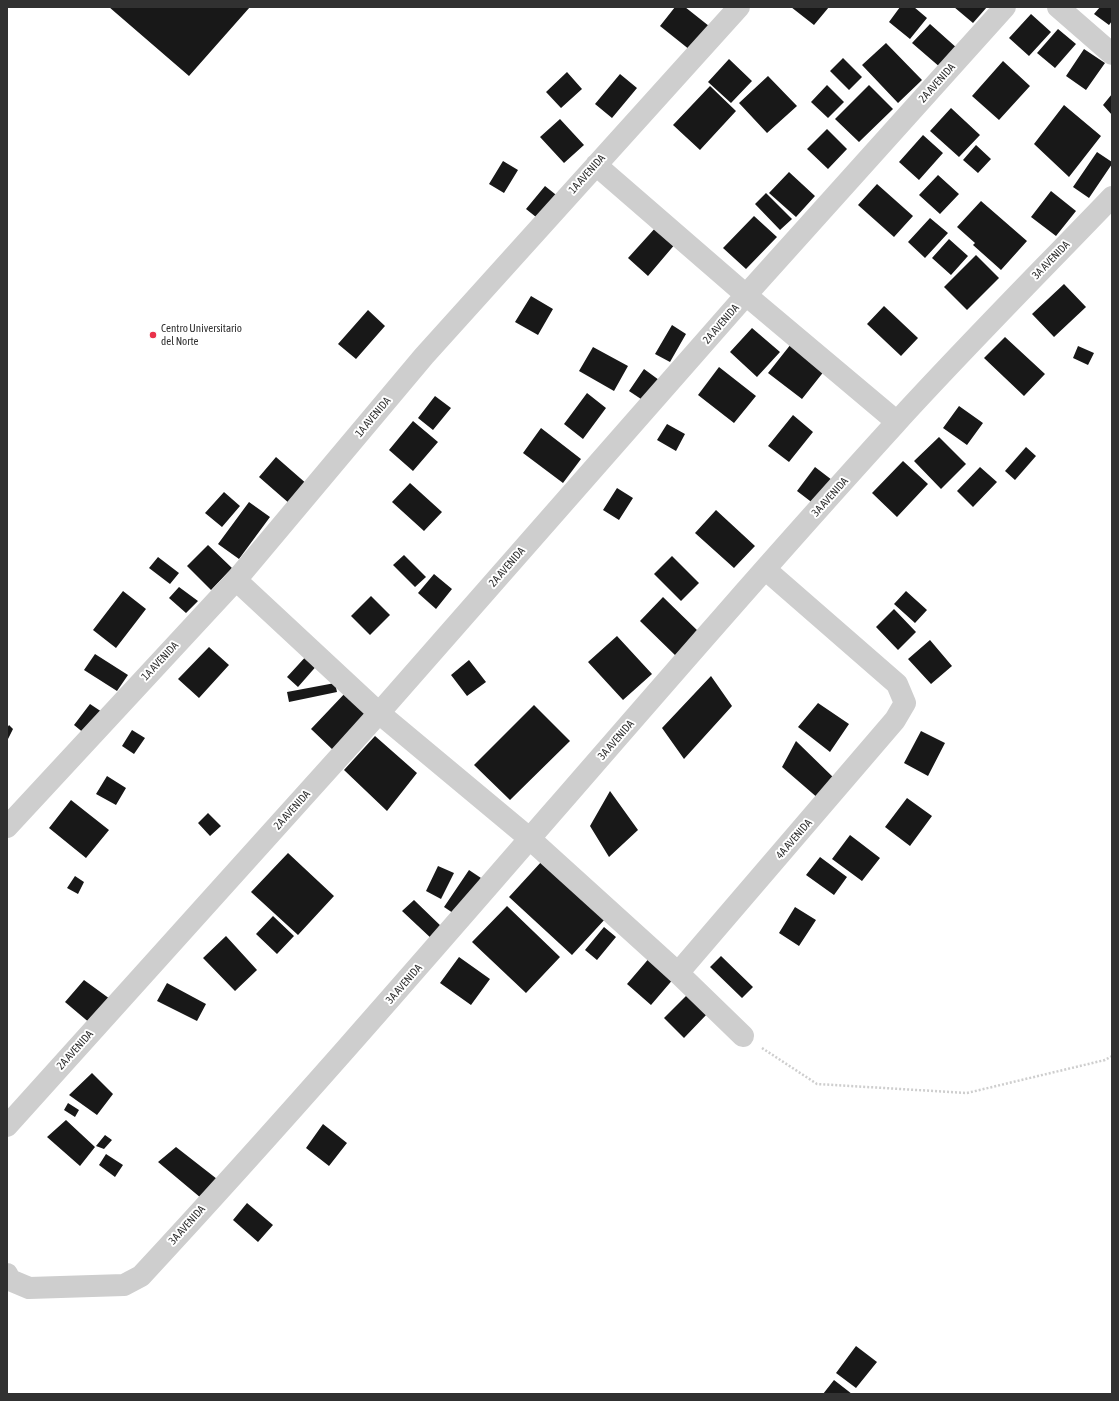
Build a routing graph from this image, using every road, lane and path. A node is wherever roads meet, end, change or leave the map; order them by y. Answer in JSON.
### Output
{"nodes":[{"id":1,"x":739,"y":7,"type":"edge"},
{"id":2,"x":1006,"y":7,"type":"edge"},
{"id":3,"x":1058,"y":7,"type":"edge"},
{"id":4,"x":1112,"y":54,"type":"edge"},
{"id":5,"x":596,"y":165,"type":"junction"},
{"id":6,"x":1112,"y":197,"type":"edge"},
{"id":7,"x":746,"y":295,"type":"junction"},
{"id":8,"x":897,"y":422,"type":"junction"},
{"id":9,"x":765,"y":569,"type":"junction"},
{"id":10,"x":236,"y":580,"type":"junction"},
{"id":11,"x":379,"y":713,"type":"junction"},
{"id":12,"x":7,"y":827,"type":"edge"},
{"id":13,"x":529,"y":838,"type":"junction"},
{"id":14,"x":678,"y":973,"type":"junction"},
{"id":15,"x":743,"y":1036,"type":"joint"},
{"id":16,"x":1112,"y":1056,"type":"edge"},
{"id":17,"x":7,"y":1126,"type":"edge"},
{"id":18,"x":7,"y":1274,"type":"edge"}],
"edges":[{"from":1,"to":5,"type":"street","name":"1A AVENIDA"},
{"from":2,"to":7,"type":"street","name":"2A AVENIDA"},
{"from":3,"to":4,"type":"street"},
{"from":5,"to":7,"type":"street"},
{"from":5,"to":10,"type":"street","name":"1A AVENIDA"},
{"from":6,"to":8,"type":"street","name":"3A AVENIDA"},
{"from":7,"to":8,"type":"street"},
{"from":7,"to":11,"type":"street","name":"2A AVENIDA"},
{"from":8,"to":9,"type":"street","name":"3A AVENIDA"},
{"from":9,"to":13,"type":"street","name":"3A AVENIDA"},
{"from":9,"to":14,"type":"street","name":"4A AVENIDA"},
{"from":10,"to":11,"type":"street"},
{"from":10,"to":12,"type":"street","name":"1A AVENIDA"},
{"from":11,"to":13,"type":"street"},
{"from":11,"to":17,"type":"street","name":"2A AVENIDA"},
{"from":13,"to":14,"type":"street"},
{"from":13,"to":18,"type":"street","name":"3A AVENIDA"},
{"from":14,"to":15,"type":"street"},
{"from":15,"to":16,"type":"path"}]}
